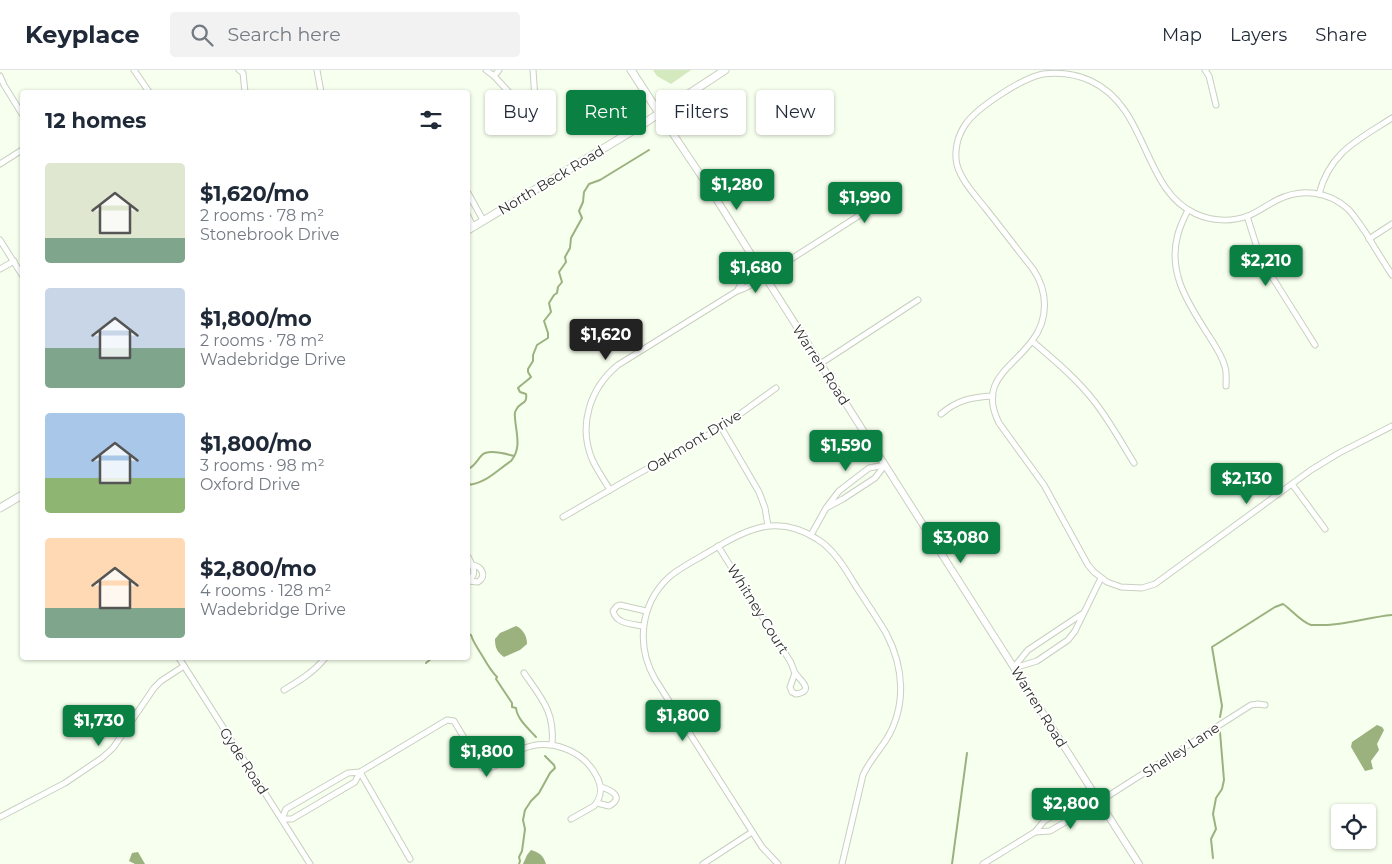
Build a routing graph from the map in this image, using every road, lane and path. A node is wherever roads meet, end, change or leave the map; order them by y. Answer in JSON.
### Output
{"nodes":[{"id":1,"x":134,"y":70,"type":"edge"},
{"id":2,"x":317,"y":70,"type":"edge"},
{"id":3,"x":486,"y":70,"type":"edge"},
{"id":4,"x":499,"y":70,"type":"edge"},
{"id":5,"x":533,"y":70,"type":"edge"},
{"id":6,"x":631,"y":70,"type":"edge"},
{"id":7,"x":725,"y":70,"type":"edge"},
{"id":8,"x":1078,"y":70,"type":"edge"},
{"id":9,"x":1205,"y":70,"type":"edge"},
{"id":10,"x":242,"y":71,"type":"edge"},
{"id":11,"x":1065,"y":72,"type":"edge"},
{"id":12,"x":0,"y":76,"type":"edge"},
{"id":13,"x":494,"y":76,"type":"junction"},
{"id":14,"x":1082,"y":77,"type":"junction"},
{"id":15,"x":148,"y":90,"type":"edge"},
{"id":16,"x":245,"y":90,"type":"edge"},
{"id":17,"x":321,"y":90,"type":"edge"},
{"id":18,"x":694,"y":90,"type":"edge"},
{"id":19,"x":1216,"y":106,"type":"dead end"},
{"id":20,"x":656,"y":108,"type":"edge"},
{"id":21,"x":20,"y":111,"type":"edge"},
{"id":22,"x":656,"y":115,"type":"edge"},
{"id":23,"x":1392,"y":118,"type":"edge"},
{"id":24,"x":674,"y":135,"type":"edge"},
{"id":25,"x":20,"y":151,"type":"edge"},
{"id":26,"x":0,"y":164,"type":"edge"},
{"id":27,"x":1319,"y":194,"type":"junction"},
{"id":28,"x":470,"y":197,"type":"edge"},
{"id":29,"x":869,"y":210,"type":"junction"},
{"id":30,"x":1188,"y":210,"type":"junction"},
{"id":31,"x":1247,"y":216,"type":"junction"},
{"id":32,"x":483,"y":220,"type":"junction"},
{"id":33,"x":1392,"y":224,"type":"edge"},
{"id":34,"x":470,"y":228,"type":"edge"},
{"id":35,"x":1369,"y":239,"type":"junction"},
{"id":36,"x":0,"y":240,"type":"edge"},
{"id":37,"x":14,"y":261,"type":"junction"},
{"id":38,"x":0,"y":269,"type":"edge"},
{"id":39,"x":20,"y":272,"type":"edge"},
{"id":40,"x":1392,"y":275,"type":"edge"},
{"id":41,"x":764,"y":276,"type":"junction"},
{"id":42,"x":918,"y":300,"type":"dead end"},
{"id":43,"x":1032,"y":341,"type":"junction"},
{"id":44,"x":1315,"y":345,"type":"dead end"},
{"id":45,"x":820,"y":364,"type":"junction"},
{"id":46,"x":1226,"y":386,"type":"dead end"},
{"id":47,"x":776,"y":388,"type":"dead end"},
{"id":48,"x":993,"y":396,"type":"junction"},
{"id":49,"x":941,"y":414,"type":"dead end"},
{"id":50,"x":1392,"y":426,"type":"edge"},
{"id":51,"x":721,"y":427,"type":"junction"},
{"id":52,"x":1134,"y":463,"type":"dead end"},
{"id":53,"x":885,"y":465,"type":"junction"},
{"id":54,"x":1292,"y":484,"type":"junction"},
{"id":55,"x":610,"y":490,"type":"junction"},
{"id":56,"x":20,"y":496,"type":"edge"},
{"id":57,"x":0,"y":508,"type":"edge"},
{"id":58,"x":826,"y":508,"type":"junction"},
{"id":59,"x":563,"y":518,"type":"dead end"},
{"id":60,"x":768,"y":526,"type":"junction"},
{"id":61,"x":1325,"y":529,"type":"dead end"},
{"id":62,"x":811,"y":535,"type":"junction"},
{"id":63,"x":718,"y":546,"type":"junction"},
{"id":64,"x":470,"y":561,"type":"edge"},
{"id":65,"x":472,"y":565,"type":"junction"},
{"id":66,"x":1101,"y":578,"type":"junction"},
{"id":67,"x":470,"y":579,"type":"edge"},
{"id":68,"x":470,"y":581,"type":"edge"},
{"id":69,"x":646,"y":611,"type":"junction"},
{"id":70,"x":1082,"y":614,"type":"junction"},
{"id":71,"x":643,"y":626,"type":"junction"},
{"id":72,"x":180,"y":660,"type":"edge"},
{"id":73,"x":323,"y":660,"type":"edge"},
{"id":74,"x":184,"y":666,"type":"junction"},
{"id":75,"x":1014,"y":668,"type":"junction"},
{"id":76,"x":524,"y":673,"type":"dead end"},
{"id":77,"x":795,"y":673,"type":"dead end"},
{"id":78,"x":284,"y":690,"type":"dead end"},
{"id":79,"x":1265,"y":706,"type":"dead end"},
{"id":80,"x":552,"y":745,"type":"junction"},
{"id":81,"x":360,"y":772,"type":"junction"},
{"id":82,"x":600,"y":787,"type":"junction"},
{"id":83,"x":1093,"y":792,"type":"junction"},
{"id":84,"x":597,"y":802,"type":"junction"},
{"id":85,"x":1099,"y":802,"type":"junction"},
{"id":86,"x":0,"y":817,"type":"edge"},
{"id":87,"x":282,"y":820,"type":"junction"},
{"id":88,"x":571,"y":820,"type":"dead end"},
{"id":89,"x":752,"y":832,"type":"junction"},
{"id":90,"x":1035,"y":832,"type":"junction"},
{"id":91,"x":410,"y":859,"type":"dead end"},
{"id":92,"x":310,"y":864,"type":"edge"},
{"id":93,"x":703,"y":864,"type":"edge"},
{"id":94,"x":778,"y":864,"type":"edge"},
{"id":95,"x":842,"y":864,"type":"edge"},
{"id":96,"x":983,"y":864,"type":"edge"},
{"id":97,"x":1139,"y":864,"type":"edge"}],
"edges":[{"from":1,"to":15,"type":"street"},
{"from":2,"to":17,"type":"street"},
{"from":3,"to":13,"type":"street"},
{"from":4,"to":13,"type":"street"},
{"from":5,"to":13,"type":"street"},
{"from":6,"to":20,"type":"main road","name":"Warren Road"},
{"from":7,"to":18,"type":"main road","name":"North Beck Road"},
{"from":8,"to":11,"type":"street"},
{"from":8,"to":14,"type":"street"},
{"from":9,"to":19,"type":"street"},
{"from":10,"to":16,"type":"street"},
{"from":11,"to":14,"type":"street"},
{"from":11,"to":43,"type":"street"},
{"from":12,"to":21,"type":"street"},
{"from":14,"to":30,"type":"street"},
{"from":22,"to":32,"type":"main road","name":"North Beck Road"},
{"from":23,"to":27,"type":"street"},
{"from":24,"to":41,"type":"street","name":"Warren Road"},
{"from":25,"to":26,"type":"street"},
{"from":27,"to":31,"type":"street"},
{"from":27,"to":35,"type":"street"},
{"from":28,"to":32,"type":"street"},
{"from":29,"to":29,"type":"street"},
{"from":29,"to":41,"type":"street"},
{"from":30,"to":31,"type":"street"},
{"from":30,"to":46,"type":"street"},
{"from":31,"to":44,"type":"street"},
{"from":32,"to":34,"type":"main road","name":"North Beck Road"},
{"from":33,"to":35,"type":"street"},
{"from":35,"to":40,"type":"street"},
{"from":36,"to":37,"type":"street"},
{"from":37,"to":38,"type":"street"},
{"from":37,"to":39,"type":"street"},
{"from":41,"to":45,"type":"street","name":"Warren Road"},
{"from":41,"to":55,"type":"street"},
{"from":42,"to":45,"type":"street"},
{"from":43,"to":48,"type":"street"},
{"from":43,"to":52,"type":"street"},
{"from":45,"to":53,"type":"street","name":"Warren Road"},
{"from":47,"to":51,"type":"street","name":"Oakmont Drive"},
{"from":48,"to":49,"type":"street"},
{"from":48,"to":66,"type":"street"},
{"from":50,"to":54,"type":"street"},
{"from":51,"to":55,"type":"street","name":"Oakmont Drive"},
{"from":51,"to":60,"type":"street"},
{"from":53,"to":58,"type":"street"},
{"from":53,"to":58,"type":"street"},
{"from":53,"to":75,"type":"street","name":"Warren Road"},
{"from":54,"to":61,"type":"street"},
{"from":54,"to":66,"type":"street"},
{"from":55,"to":59,"type":"street","name":"Oakmont Drive"},
{"from":56,"to":57,"type":"main road"},
{"from":58,"to":62,"type":"street"},
{"from":60,"to":62,"type":"street"},
{"from":60,"to":63,"type":"street"},
{"from":62,"to":95,"type":"street"},
{"from":63,"to":69,"type":"street"},
{"from":63,"to":77,"type":"street","name":"Whitney Court"},
{"from":64,"to":65,"type":"street"},
{"from":65,"to":67,"type":"street"},
{"from":65,"to":68,"type":"street"},
{"from":66,"to":70,"type":"street"},
{"from":69,"to":71,"type":"street"},
{"from":69,"to":71,"type":"street"},
{"from":70,"to":75,"type":"street"},
{"from":70,"to":75,"type":"street"},
{"from":71,"to":89,"type":"street"},
{"from":72,"to":74,"type":"street","name":"Gyde Road"},
{"from":73,"to":78,"type":"street"},
{"from":74,"to":86,"type":"street"},
{"from":74,"to":87,"type":"street","name":"Gyde Road"},
{"from":75,"to":83,"type":"street","name":"Warren Road"},
{"from":76,"to":80,"type":"street"},
{"from":79,"to":85,"type":"street","name":"Shelley Lane"},
{"from":80,"to":81,"type":"street"},
{"from":80,"to":82,"type":"street"},
{"from":81,"to":87,"type":"street"},
{"from":81,"to":87,"type":"street"},
{"from":81,"to":91,"type":"street"},
{"from":82,"to":84,"type":"street"},
{"from":82,"to":84,"type":"street"},
{"from":83,"to":85,"type":"street","name":"Warren Road"},
{"from":83,"to":90,"type":"street"},
{"from":84,"to":88,"type":"street"},
{"from":85,"to":90,"type":"street","name":"Shelley Lane"},
{"from":85,"to":97,"type":"street","name":"Warren Road"},
{"from":87,"to":92,"type":"street","name":"Gyde Road"},
{"from":89,"to":93,"type":"street"},
{"from":89,"to":94,"type":"street"},
{"from":90,"to":96,"type":"street"}]}
